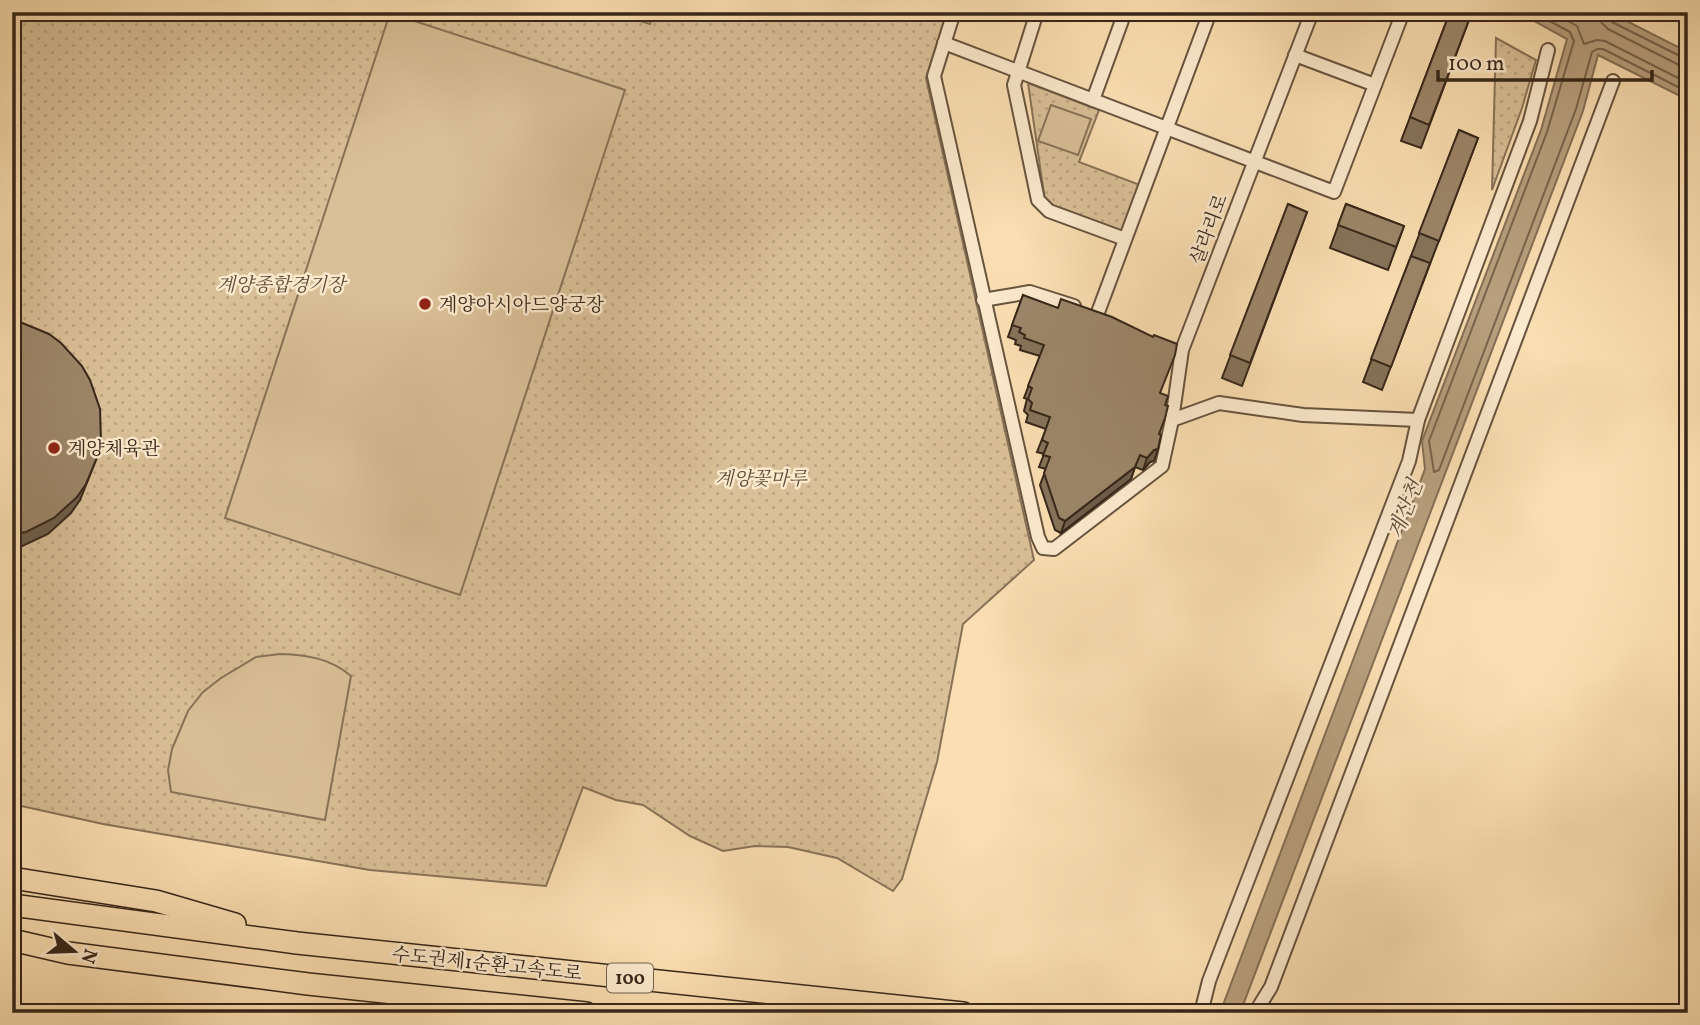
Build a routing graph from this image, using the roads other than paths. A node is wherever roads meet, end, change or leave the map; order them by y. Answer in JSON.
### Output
{"nodes":[{"id":1,"x":954,"y":12,"type":"edge"},
{"id":2,"x":1037,"y":12,"type":"edge"},
{"id":3,"x":1125,"y":12,"type":"edge"},
{"id":4,"x":1210,"y":12,"type":"edge"},
{"id":5,"x":1311,"y":12,"type":"edge"},
{"id":6,"x":1403,"y":12,"type":"edge"},
{"id":7,"x":944,"y":43,"type":"junction"},
{"id":8,"x":1548,"y":50,"type":"dead end"},
{"id":9,"x":1295,"y":55,"type":"junction"},
{"id":10,"x":1018,"y":71,"type":"junction"},
{"id":11,"x":1613,"y":81,"type":"dead end"},
{"id":12,"x":1375,"y":85,"type":"junction"},
{"id":13,"x":1093,"y":100,"type":"junction"},
{"id":14,"x":1167,"y":128,"type":"junction"},
{"id":15,"x":1254,"y":162,"type":"junction"},
{"id":16,"x":1125,"y":239,"type":"junction"},
{"id":17,"x":983,"y":300,"type":"junction"},
{"id":18,"x":1172,"y":420,"type":"junction"},
{"id":19,"x":1418,"y":420,"type":"junction"},
{"id":20,"x":12,"y":878,"type":"edge"},
{"id":21,"x":12,"y":905,"type":"edge"},
{"id":22,"x":12,"y":940,"type":"edge"},
{"id":23,"x":297,"y":943,"type":"junction"},
{"id":24,"x":12,"y":951,"type":"edge"},
{"id":25,"x":68,"y":953,"type":"junction"},
{"id":26,"x":586,"y":1013,"type":"edge"},
{"id":27,"x":963,"y":1013,"type":"edge"},
{"id":28,"x":1201,"y":1013,"type":"edge"},
{"id":29,"x":1255,"y":1013,"type":"edge"}],
"edges":[{"from":1,"to":7,"type":"street"},
{"from":2,"to":10,"type":"street"},
{"from":3,"to":13,"type":"street"},
{"from":4,"to":14,"type":"street"},
{"from":5,"to":9,"type":"street","name":"살라리로"},
{"from":6,"to":12,"type":"street"},
{"from":7,"to":10,"type":"street"},
{"from":7,"to":17,"type":"street"},
{"from":8,"to":19,"type":"street"},
{"from":9,"to":12,"type":"street"},
{"from":9,"to":15,"type":"street","name":"살라리로"},
{"from":10,"to":13,"type":"street"},
{"from":10,"to":16,"type":"street"},
{"from":11,"to":29,"type":"street"},
{"from":12,"to":15,"type":"street"},
{"from":13,"to":14,"type":"street"},
{"from":14,"to":15,"type":"street"},
{"from":14,"to":16,"type":"street"},
{"from":15,"to":18,"type":"street","name":"살라리로"},
{"from":16,"to":17,"type":"street"},
{"from":17,"to":18,"type":"street","name":"살라리로"},
{"from":18,"to":19,"type":"street"},
{"from":19,"to":28,"type":"street"},
{"from":20,"to":23,"type":"highway"},
{"from":21,"to":23,"type":"highway","name":"수도권제1순환고속도로","number":"100"},
{"from":22,"to":25,"type":"highway","name":"수도권제1순환고속도로"},
{"from":23,"to":27,"type":"highway","name":"수도권제1순환고속도로","number":"100"},
{"from":24,"to":25,"type":"highway"},
{"from":25,"to":26,"type":"highway","name":"수도권제1순환고속도로"}]}
